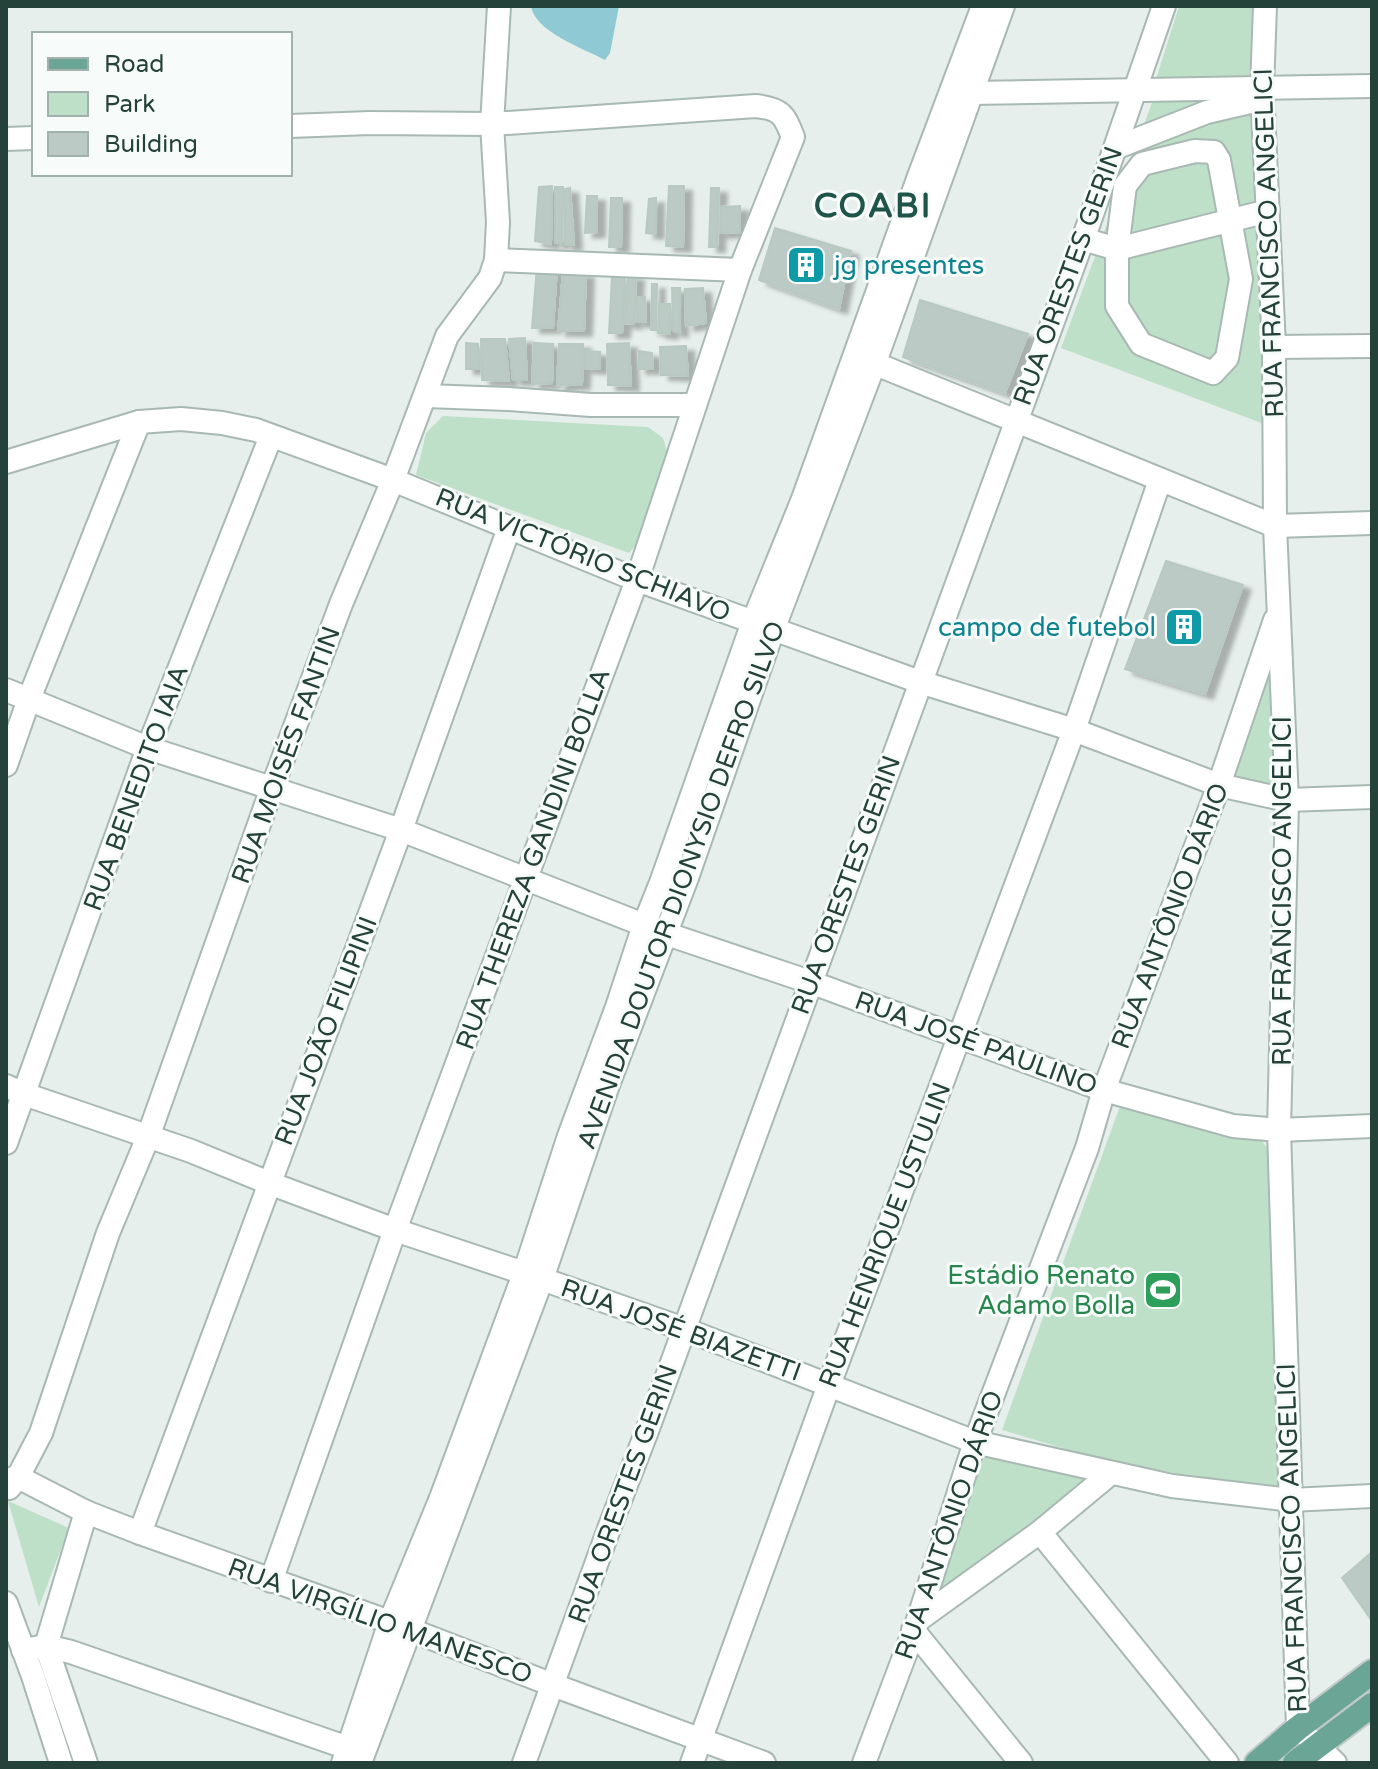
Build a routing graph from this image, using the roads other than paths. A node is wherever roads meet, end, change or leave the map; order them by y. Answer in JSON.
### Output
{"nodes":[{"id":1,"x":499,"y":6,"type":"edge"},
{"id":2,"x":983,"y":6,"type":"edge"},
{"id":3,"x":1003,"y":6,"type":"edge"},
{"id":4,"x":1164,"y":6,"type":"edge"},
{"id":5,"x":1265,"y":6,"type":"edge"},
{"id":6,"x":1372,"y":86,"type":"edge"},
{"id":7,"x":961,"y":90,"type":"junction"},
{"id":8,"x":1263,"y":94,"type":"junction"},
{"id":9,"x":1136,"y":98,"type":"junction"},
{"id":10,"x":492,"y":124,"type":"junction"},
{"id":11,"x":292,"y":126,"type":"edge"},
{"id":12,"x":32,"y":138,"type":"edge"},
{"id":13,"x":6,"y":139,"type":"edge"},
{"id":14,"x":1115,"y":148,"type":"junction"},
{"id":15,"x":1268,"y":211,"type":"junction"},
{"id":16,"x":1231,"y":221,"type":"junction"},
{"id":17,"x":1083,"y":239,"type":"junction"},
{"id":18,"x":1117,"y":249,"type":"junction"},
{"id":19,"x":496,"y":260,"type":"junction"},
{"id":20,"x":740,"y":270,"type":"junction"},
{"id":21,"x":1372,"y":346,"type":"edge"},
{"id":22,"x":1274,"y":347,"type":"junction"},
{"id":23,"x":865,"y":359,"type":"junction"},
{"id":24,"x":426,"y":396,"type":"junction"},
{"id":25,"x":695,"y":405,"type":"junction"},
{"id":26,"x":1016,"y":419,"type":"junction"},
{"id":27,"x":139,"y":422,"type":"junction"},
{"id":28,"x":271,"y":436,"type":"junction"},
{"id":29,"x":13,"y":459,"type":"edge"},
{"id":30,"x":393,"y":480,"type":"junction"},
{"id":31,"x":1160,"y":480,"type":"junction"},
{"id":32,"x":1372,"y":523,"type":"edge"},
{"id":33,"x":1275,"y":526,"type":"junction"},
{"id":34,"x":509,"y":528,"type":"junction"},
{"id":35,"x":637,"y":580,"type":"junction"},
{"id":36,"x":1279,"y":610,"type":"junction"},
{"id":37,"x":763,"y":626,"type":"junction"},
{"id":38,"x":920,"y":682,"type":"junction"},
{"id":39,"x":6,"y":690,"type":"edge"},
{"id":40,"x":29,"y":699,"type":"junction"},
{"id":41,"x":1074,"y":730,"type":"junction"},
{"id":42,"x":148,"y":748,"type":"junction"},
{"id":43,"x":6,"y":765,"type":"edge"},
{"id":44,"x":1219,"y":785,"type":"junction"},
{"id":45,"x":272,"y":788,"type":"junction"},
{"id":46,"x":1372,"y":797,"type":"edge"},
{"id":47,"x":1287,"y":800,"type":"junction"},
{"id":48,"x":401,"y":830,"type":"junction"},
{"id":49,"x":526,"y":878,"type":"junction"},
{"id":50,"x":644,"y":925,"type":"junction"},
{"id":51,"x":667,"y":934,"type":"junction"},
{"id":52,"x":810,"y":982,"type":"junction"},
{"id":53,"x":959,"y":1038,"type":"junction"},
{"id":54,"x":15,"y":1090,"type":"edge"},
{"id":55,"x":1104,"y":1090,"type":"junction"},
{"id":56,"x":1372,"y":1126,"type":"edge"},
{"id":57,"x":1279,"y":1130,"type":"junction"},
{"id":58,"x":148,"y":1137,"type":"junction"},
{"id":59,"x":6,"y":1143,"type":"edge"},
{"id":60,"x":269,"y":1183,"type":"junction"},
{"id":61,"x":395,"y":1230,"type":"junction"},
{"id":62,"x":533,"y":1276,"type":"junction"},
{"id":63,"x":684,"y":1329,"type":"junction"},
{"id":64,"x":829,"y":1385,"type":"junction"},
{"id":65,"x":975,"y":1442,"type":"junction"},
{"id":66,"x":1111,"y":1473,"type":"junction"},
{"id":67,"x":10,"y":1483,"type":"edge"},
{"id":68,"x":1372,"y":1496,"type":"edge"},
{"id":69,"x":1291,"y":1500,"type":"junction"},
{"id":70,"x":86,"y":1512,"type":"junction"},
{"id":71,"x":1040,"y":1532,"type":"junction"},
{"id":72,"x":140,"y":1533,"type":"junction"},
{"id":73,"x":271,"y":1581,"type":"junction"},
{"id":74,"x":6,"y":1603,"type":"edge"},
{"id":75,"x":915,"y":1625,"type":"junction"},
{"id":76,"x":400,"y":1626,"type":"junction"},
{"id":77,"x":46,"y":1646,"type":"junction"},
{"id":78,"x":23,"y":1650,"type":"junction"},
{"id":79,"x":1372,"y":1672,"type":"edge"},
{"id":80,"x":553,"y":1685,"type":"junction"},
{"id":81,"x":1372,"y":1705,"type":"edge"},
{"id":82,"x":1298,"y":1728,"type":"junction"},
{"id":83,"x":701,"y":1740,"type":"junction"},
{"id":84,"x":1326,"y":1755,"type":"edge"},
{"id":85,"x":350,"y":1758,"type":"edge"},
{"id":86,"x":61,"y":1763,"type":"edge"},
{"id":87,"x":86,"y":1763,"type":"edge"},
{"id":88,"x":524,"y":1763,"type":"edge"},
{"id":89,"x":692,"y":1763,"type":"edge"},
{"id":90,"x":764,"y":1763,"type":"edge"},
{"id":91,"x":864,"y":1763,"type":"edge"},
{"id":92,"x":1021,"y":1763,"type":"edge"},
{"id":93,"x":1227,"y":1763,"type":"edge"},
{"id":94,"x":1257,"y":1763,"type":"edge"},
{"id":95,"x":1295,"y":1763,"type":"edge"}],
"edges":[{"from":1,"to":10,"type":"street","name":"RUA MOISÉS FANTIN"},
{"from":2,"to":7,"type":"street","name":"AVENIDA DOUTOR DIONYSIO DEFRO SILVO"},
{"from":3,"to":7,"type":"street","name":"AVENIDA DOUTOR DIONYSIO DEFRO SILVO"},
{"from":4,"to":9,"type":"street","name":"RUA ORESTES GERIN"},
{"from":5,"to":8,"type":"street","name":"RUA FRANCISCO ANGELICI"},
{"from":6,"to":8,"type":"street"},
{"from":7,"to":9,"type":"street"},
{"from":7,"to":23,"type":"street","name":"AVENIDA DOUTOR DIONYSIO DEFRO SILVO"},
{"from":8,"to":9,"type":"street"},
{"from":8,"to":14,"type":"street"},
{"from":8,"to":15,"type":"street","name":"RUA FRANCISCO ANGELICI"},
{"from":9,"to":14,"type":"street","name":"RUA ORESTES GERIN"},
{"from":10,"to":11,"type":"street"},
{"from":10,"to":19,"type":"street","name":"RUA MOISÉS FANTIN"},
{"from":10,"to":20,"type":"street","name":"RUA THEREZA GANDINI BOLLA"},
{"from":12,"to":13,"type":"street"},
{"from":14,"to":17,"type":"street","name":"RUA ORESTES GERIN"},
{"from":15,"to":16,"type":"street"},
{"from":15,"to":22,"type":"street","name":"RUA FRANCISCO ANGELICI"},
{"from":16,"to":18,"type":"street"},
{"from":16,"to":18,"type":"street"},
{"from":16,"to":18,"type":"street"},
{"from":17,"to":18,"type":"street"},
{"from":17,"to":26,"type":"street","name":"RUA ORESTES GERIN"},
{"from":19,"to":20,"type":"street"},
{"from":19,"to":24,"type":"street","name":"RUA MOISÉS FANTIN"},
{"from":20,"to":25,"type":"street","name":"RUA THEREZA GANDINI BOLLA"},
{"from":21,"to":22,"type":"street"},
{"from":22,"to":33,"type":"street","name":"RUA FRANCISCO ANGELICI"},
{"from":23,"to":26,"type":"street"},
{"from":23,"to":37,"type":"street","name":"AVENIDA DOUTOR DIONYSIO DEFRO SILVO"},
{"from":24,"to":25,"type":"street"},
{"from":24,"to":30,"type":"street","name":"RUA MOISÉS FANTIN"},
{"from":25,"to":35,"type":"street","name":"RUA THEREZA GANDINI BOLLA"},
{"from":26,"to":31,"type":"street"},
{"from":26,"to":38,"type":"street","name":"RUA ORESTES GERIN"},
{"from":27,"to":28,"type":"street","name":"RUA VICTÓRIO SCHIAVO"},
{"from":27,"to":29,"type":"street","name":"RUA VICTÓRIO SCHIAVO"},
{"from":27,"to":40,"type":"street"},
{"from":28,"to":30,"type":"street","name":"RUA VICTÓRIO SCHIAVO"},
{"from":28,"to":42,"type":"street","name":"RUA BENEDITO IAIA"},
{"from":30,"to":34,"type":"street","name":"RUA VICTÓRIO SCHIAVO"},
{"from":30,"to":45,"type":"street","name":"RUA MOISÉS FANTIN"},
{"from":31,"to":33,"type":"street"},
{"from":31,"to":41,"type":"street","name":"RUA HENRIQUE USTULIN"},
{"from":32,"to":33,"type":"street"},
{"from":33,"to":36,"type":"street","name":"RUA FRANCISCO ANGELICI"},
{"from":34,"to":35,"type":"street","name":"RUA VICTÓRIO SCHIAVO"},
{"from":34,"to":48,"type":"street","name":"RUA JOÃO FILIPINI"},
{"from":35,"to":37,"type":"street","name":"RUA VICTÓRIO SCHIAVO"},
{"from":35,"to":49,"type":"street","name":"RUA THEREZA GANDINI BOLLA"},
{"from":36,"to":44,"type":"street","name":"RUA ANTÔNIO DÁRIO"},
{"from":36,"to":47,"type":"street","name":"RUA FRANCISCO ANGELICI"},
{"from":37,"to":38,"type":"street","name":"RUA VICTÓRIO SCHIAVO"},
{"from":37,"to":50,"type":"street","name":"AVENIDA DOUTOR DIONYSIO DEFRO SILVO"},
{"from":37,"to":51,"type":"street","name":"AVENIDA DOUTOR DIONYSIO DEFRO SILVO"},
{"from":38,"to":41,"type":"street","name":"RUA VICTÓRIO SCHIAVO"},
{"from":38,"to":52,"type":"street","name":"RUA ORESTES GERIN"},
{"from":39,"to":40,"type":"street","name":"RUA JOSÉ PAULINO"},
{"from":40,"to":42,"type":"street","name":"RUA JOSÉ PAULINO"},
{"from":40,"to":43,"type":"street"},
{"from":41,"to":44,"type":"street","name":"RUA VICTÓRIO SCHIAVO"},
{"from":41,"to":53,"type":"street","name":"RUA HENRIQUE USTULIN"},
{"from":42,"to":45,"type":"street","name":"RUA JOSÉ PAULINO"},
{"from":42,"to":54,"type":"street","name":"RUA BENEDITO IAIA"},
{"from":44,"to":47,"type":"street","name":"RUA VICTÓRIO SCHIAVO"},
{"from":44,"to":55,"type":"street","name":"RUA ANTÔNIO DÁRIO"},
{"from":45,"to":48,"type":"street","name":"RUA JOSÉ PAULINO"},
{"from":45,"to":58,"type":"street","name":"RUA MOISÉS FANTIN"},
{"from":46,"to":47,"type":"street","name":"RUA VICTÓRIO SCHIAVO"},
{"from":47,"to":57,"type":"street","name":"RUA FRANCISCO ANGELICI"},
{"from":48,"to":49,"type":"street","name":"RUA JOSÉ PAULINO"},
{"from":48,"to":60,"type":"street","name":"RUA JOÃO FILIPINI"},
{"from":49,"to":50,"type":"street","name":"RUA JOSÉ PAULINO"},
{"from":49,"to":61,"type":"street","name":"RUA THEREZA GANDINI BOLLA"},
{"from":50,"to":51,"type":"street","name":"RUA JOSÉ PAULINO"},
{"from":50,"to":62,"type":"street","name":"AVENIDA DOUTOR DIONYSIO DEFRO SILVO"},
{"from":51,"to":52,"type":"street","name":"RUA JOSÉ PAULINO"},
{"from":51,"to":62,"type":"street","name":"AVENIDA DOUTOR DIONYSIO DEFRO SILVO"},
{"from":52,"to":53,"type":"street","name":"RUA JOSÉ PAULINO"},
{"from":52,"to":63,"type":"street","name":"RUA ORESTES GERIN"},
{"from":53,"to":55,"type":"street","name":"RUA JOSÉ PAULINO"},
{"from":53,"to":64,"type":"street","name":"RUA HENRIQUE USTULIN"},
{"from":54,"to":58,"type":"street","name":"RUA JOSÉ BIAZETTI"},
{"from":54,"to":59,"type":"street","name":"RUA BENEDITO IAIA"},
{"from":55,"to":57,"type":"street","name":"RUA JOSÉ PAULINO"},
{"from":55,"to":65,"type":"street","name":"RUA ANTÔNIO DÁRIO"},
{"from":56,"to":57,"type":"street","name":"RUA JOSÉ PAULINO"},
{"from":57,"to":69,"type":"street","name":"RUA FRANCISCO ANGELICI"},
{"from":58,"to":60,"type":"street","name":"RUA JOSÉ BIAZETTI"},
{"from":58,"to":67,"type":"street","name":"RUA MOISÉS FANTIN"},
{"from":60,"to":61,"type":"street","name":"RUA JOSÉ BIAZETTI"},
{"from":60,"to":72,"type":"street","name":"RUA JOÃO FILIPINI"},
{"from":61,"to":62,"type":"street","name":"RUA JOSÉ BIAZETTI"},
{"from":61,"to":73,"type":"street","name":"RUA THEREZA GANDINI BOLLA"},
{"from":62,"to":63,"type":"street","name":"RUA JOSÉ BIAZETTI"},
{"from":62,"to":76,"type":"street","name":"AVENIDA DOUTOR DIONYSIO DEFRO SILVO"},
{"from":63,"to":64,"type":"street","name":"RUA JOSÉ BIAZETTI"},
{"from":63,"to":80,"type":"street","name":"RUA ORESTES GERIN"},
{"from":64,"to":65,"type":"street","name":"RUA JOSÉ BIAZETTI"},
{"from":64,"to":83,"type":"street","name":"RUA HENRIQUE USTULIN"},
{"from":65,"to":66,"type":"street","name":"RUA JOSÉ BIAZETTI"},
{"from":65,"to":75,"type":"street","name":"RUA ANTÔNIO DÁRIO"},
{"from":66,"to":69,"type":"street","name":"RUA JOSÉ BIAZETTI"},
{"from":66,"to":71,"type":"street"},
{"from":67,"to":70,"type":"street","name":"RUA VIRGÍLIO MANESCO"},
{"from":68,"to":69,"type":"street","name":"RUA JOSÉ BIAZETTI"},
{"from":69,"to":82,"type":"street","name":"RUA FRANCISCO ANGELICI"},
{"from":70,"to":72,"type":"street","name":"RUA VIRGÍLIO MANESCO"},
{"from":70,"to":77,"type":"street"},
{"from":71,"to":75,"type":"street"},
{"from":71,"to":93,"type":"street"},
{"from":72,"to":73,"type":"street","name":"RUA VIRGÍLIO MANESCO"},
{"from":73,"to":76,"type":"street","name":"RUA VIRGÍLIO MANESCO"},
{"from":74,"to":78,"type":"street"},
{"from":75,"to":91,"type":"street","name":"RUA ANTÔNIO DÁRIO"},
{"from":75,"to":92,"type":"street"},
{"from":76,"to":80,"type":"street","name":"RUA VIRGÍLIO MANESCO"},
{"from":76,"to":85,"type":"street","name":"AVENIDA DOUTOR DIONYSIO DEFRO SILVO"},
{"from":77,"to":78,"type":"street"},
{"from":77,"to":85,"type":"street"},
{"from":77,"to":87,"type":"street"},
{"from":78,"to":86,"type":"street"},
{"from":79,"to":82,"type":"main road"},
{"from":80,"to":83,"type":"street","name":"RUA VIRGÍLIO MANESCO"},
{"from":80,"to":88,"type":"street","name":"RUA ORESTES GERIN"},
{"from":81,"to":84,"type":"main road"},
{"from":82,"to":84,"type":"street"},
{"from":82,"to":94,"type":"main road"},
{"from":83,"to":89,"type":"street","name":"RUA HENRIQUE USTULIN"},
{"from":83,"to":90,"type":"street","name":"RUA VIRGÍLIO MANESCO"},
{"from":84,"to":95,"type":"main road"}]}
